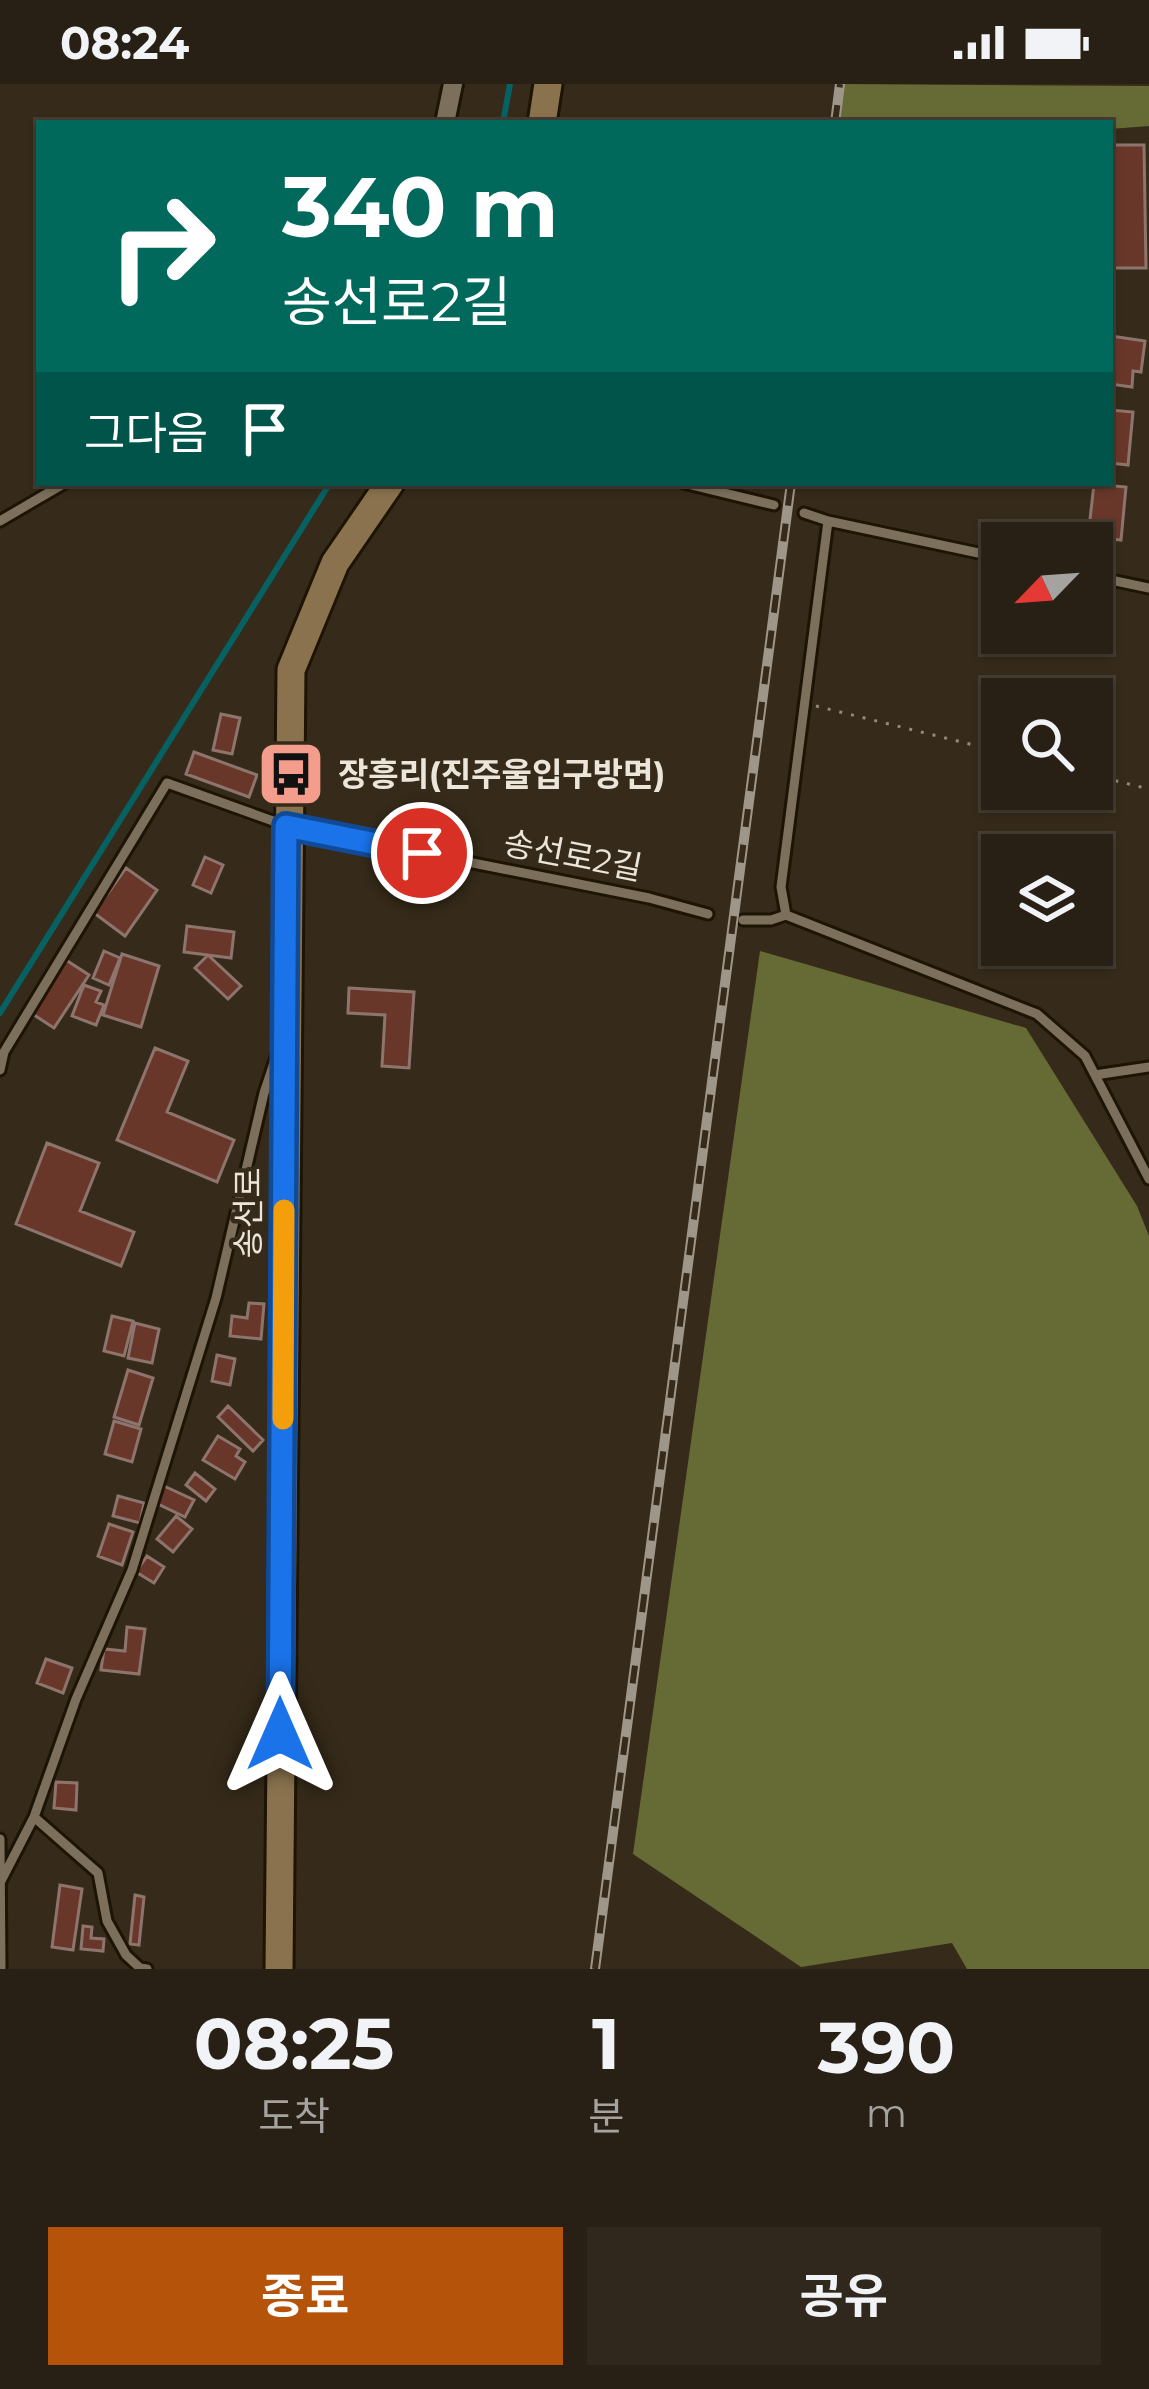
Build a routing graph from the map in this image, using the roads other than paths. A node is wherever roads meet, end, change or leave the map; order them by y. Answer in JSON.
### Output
{"nodes":[{"id":1,"x":452,"y":84,"type":"edge"},
{"id":2,"x":548,"y":84,"type":"edge"},
{"id":3,"x":446,"y":120,"type":"edge"},
{"id":4,"x":542,"y":120,"type":"edge"},
{"id":5,"x":60,"y":486,"type":"edge"},
{"id":6,"x":388,"y":486,"type":"edge"},
{"id":7,"x":695,"y":486,"type":"edge"},
{"id":8,"x":774,"y":505,"type":"dead end"},
{"id":9,"x":804,"y":513,"type":"dead end"},
{"id":10,"x":0,"y":521,"type":"edge"},
{"id":11,"x":828,"y":521,"type":"junction"},
{"id":12,"x":981,"y":554,"type":"edge"},
{"id":13,"x":1113,"y":580,"type":"edge"},
{"id":14,"x":1149,"y":588,"type":"edge"},
{"id":15,"x":286,"y":826,"type":"junction"},
{"id":16,"x":708,"y":914,"type":"dead end"},
{"id":17,"x":786,"y":915,"type":"junction"},
{"id":18,"x":743,"y":920,"type":"dead end"},
{"id":19,"x":285,"y":1030,"type":"junction"},
{"id":20,"x":1149,"y":1067,"type":"edge"},
{"id":21,"x":0,"y":1070,"type":"edge"},
{"id":22,"x":1095,"y":1075,"type":"junction"},
{"id":23,"x":1149,"y":1179,"type":"edge"},
{"id":24,"x":34,"y":1817,"type":"junction"},
{"id":25,"x":0,"y":1839,"type":"edge"},
{"id":26,"x":0,"y":1883,"type":"edge"},
{"id":27,"x":1,"y":1969,"type":"edge"},
{"id":28,"x":147,"y":1969,"type":"edge"},
{"id":29,"x":279,"y":1969,"type":"edge"}],
"edges":[{"from":1,"to":3,"type":"street"},
{"from":2,"to":4,"type":"street"},
{"from":5,"to":10,"type":"lane"},
{"from":6,"to":15,"type":"street","name":"송선로"},
{"from":7,"to":8,"type":"lane"},
{"from":9,"to":11,"type":"lane"},
{"from":11,"to":12,"type":"lane"},
{"from":11,"to":17,"type":"lane"},
{"from":13,"to":14,"type":"lane"},
{"from":15,"to":16,"type":"lane","name":"송선로2길"},
{"from":15,"to":19,"type":"street","name":"송선로"},
{"from":15,"to":21,"type":"lane","name":"송선로2길"},
{"from":17,"to":18,"type":"lane"},
{"from":17,"to":22,"type":"lane"},
{"from":19,"to":24,"type":"lane"},
{"from":19,"to":29,"type":"street","name":"송선로"},
{"from":20,"to":22,"type":"lane"},
{"from":22,"to":23,"type":"lane"},
{"from":24,"to":26,"type":"lane"},
{"from":24,"to":28,"type":"lane"},
{"from":25,"to":26,"type":"lane"},
{"from":26,"to":27,"type":"lane"}]}
